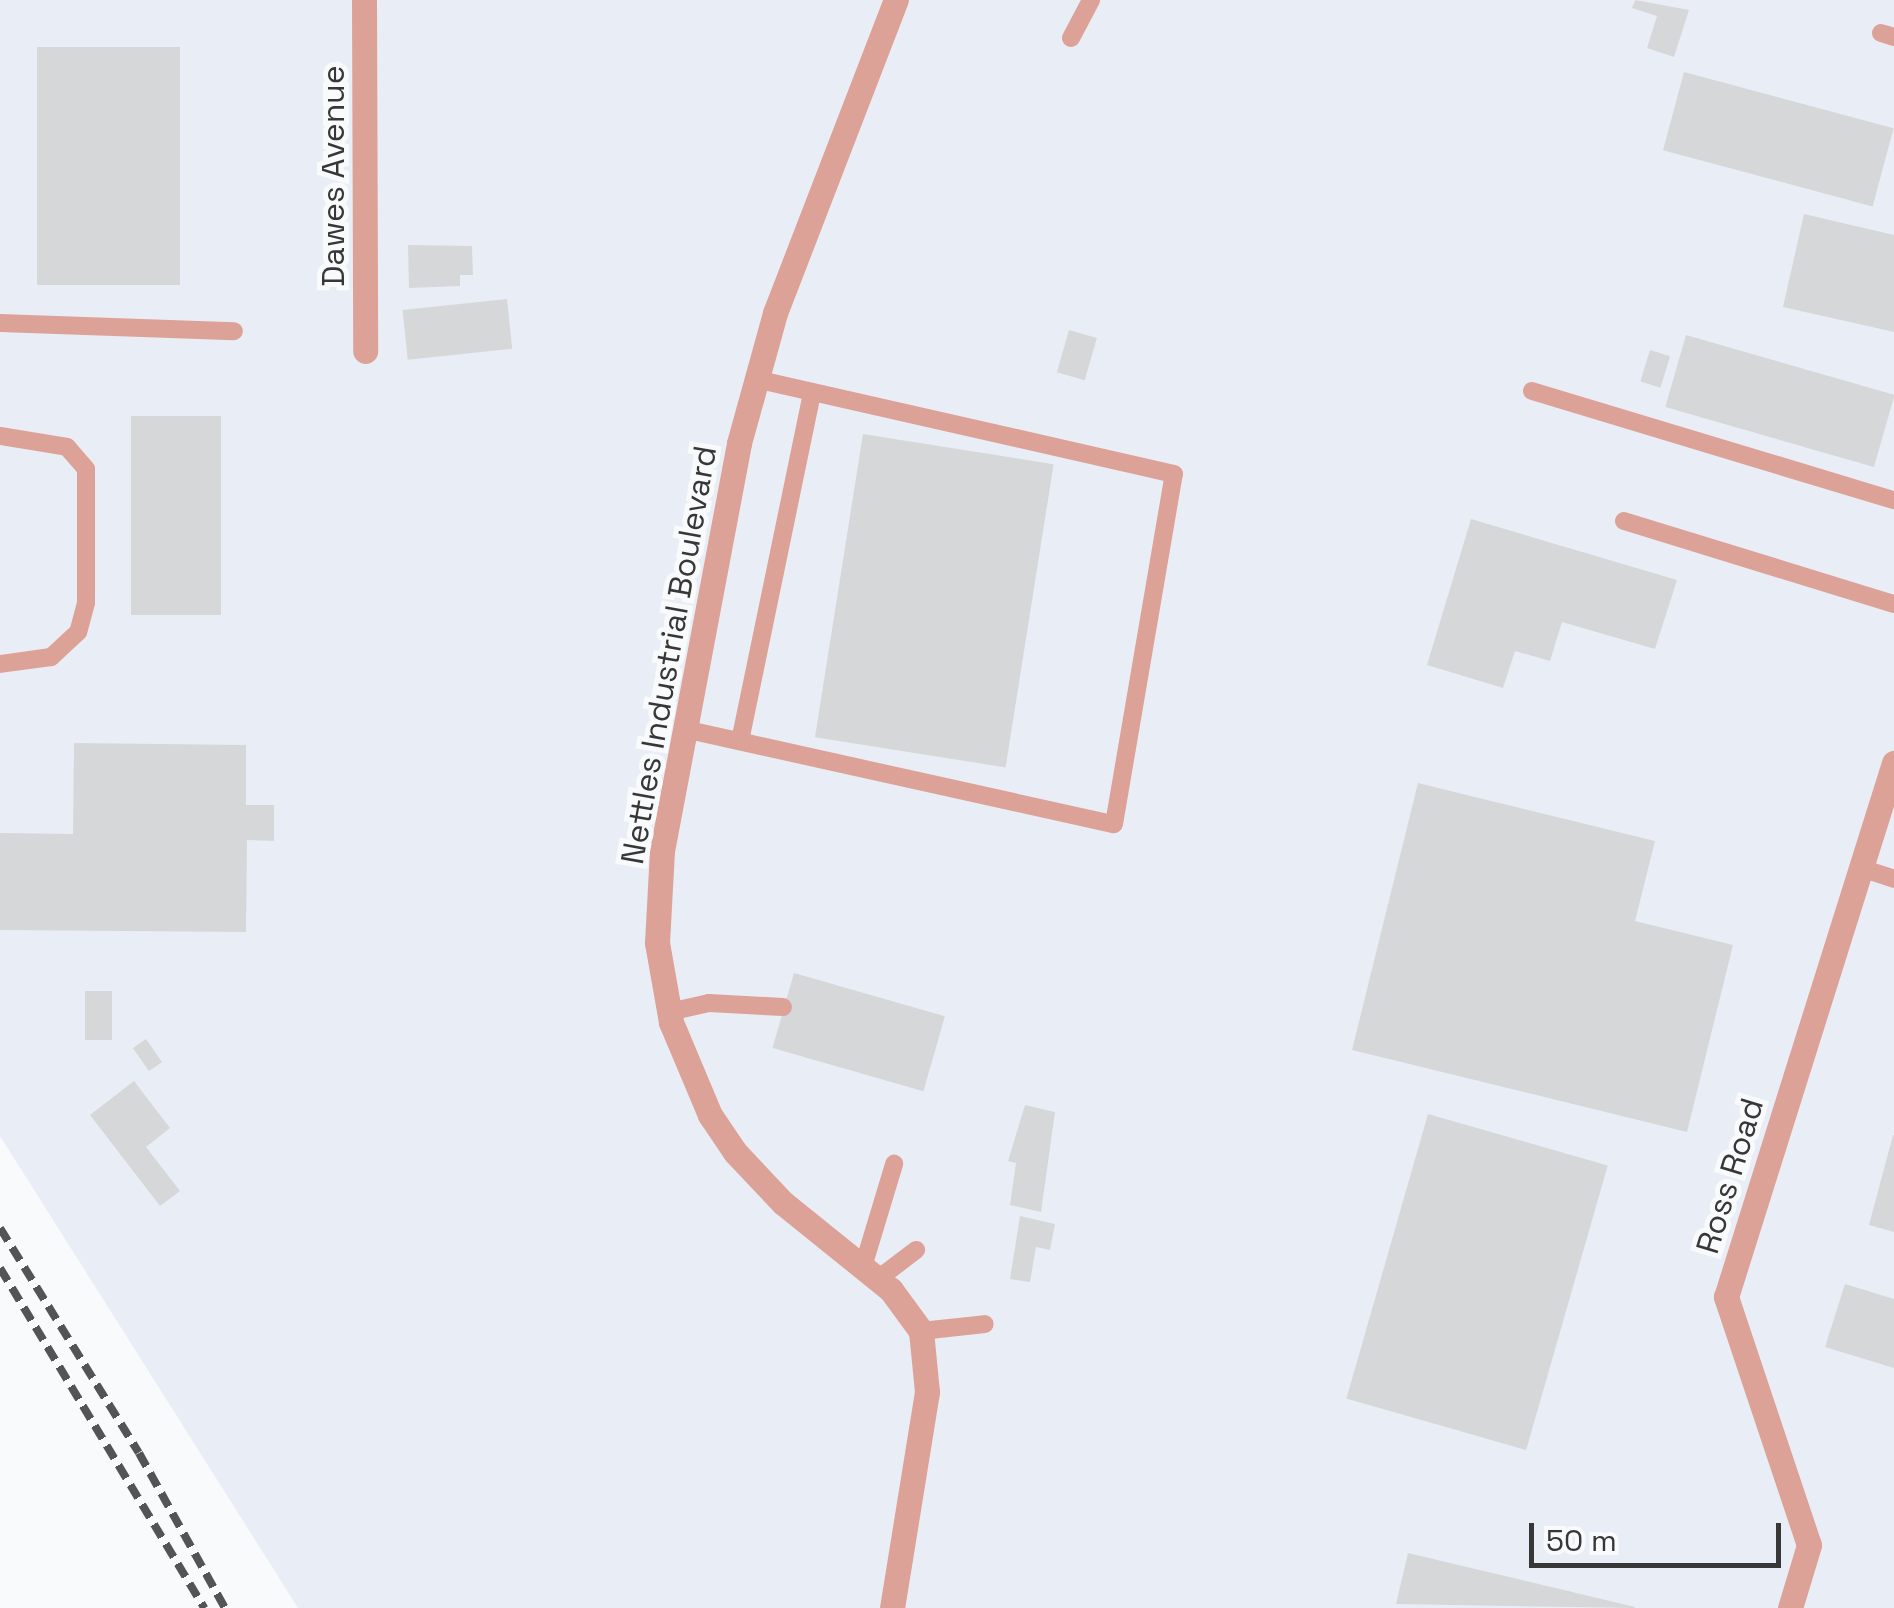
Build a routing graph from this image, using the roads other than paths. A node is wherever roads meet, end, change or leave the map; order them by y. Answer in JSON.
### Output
{"nodes":[{"id":1,"x":364,"y":0,"type":"edge"},
{"id":2,"x":896,"y":0,"type":"edge"},
{"id":3,"x":1091,"y":0,"type":"edge"},
{"id":4,"x":1071,"y":38,"type":"dead end"},
{"id":5,"x":0,"y":323,"type":"edge"},
{"id":6,"x":234,"y":331,"type":"dead end"},
{"id":7,"x":365,"y":351,"type":"dead end"},
{"id":8,"x":757,"y":379,"type":"junction"},
{"id":9,"x":1532,"y":391,"type":"dead end"},
{"id":10,"x":812,"y":392,"type":"junction"},
{"id":11,"x":0,"y":436,"type":"edge"},
{"id":12,"x":1894,"y":500,"type":"edge"},
{"id":13,"x":1624,"y":522,"type":"dead end"},
{"id":14,"x":1894,"y":604,"type":"edge"},
{"id":15,"x":0,"y":664,"type":"edge"},
{"id":16,"x":684,"y":729,"type":"junction"},
{"id":17,"x":740,"y":741,"type":"junction"},
{"id":18,"x":1894,"y":763,"type":"edge"},
{"id":19,"x":1861,"y":868,"type":"junction"},
{"id":20,"x":1894,"y":878,"type":"edge"},
{"id":21,"x":784,"y":1007,"type":"dead end"},
{"id":22,"x":669,"y":1012,"type":"junction"},
{"id":23,"x":894,"y":1164,"type":"dead end"},
{"id":24,"x":916,"y":1250,"type":"dead end"},
{"id":25,"x":870,"y":1273,"type":"junction"},
{"id":26,"x":984,"y":1324,"type":"dead end"},
{"id":27,"x":921,"y":1330,"type":"junction"},
{"id":28,"x":892,"y":1608,"type":"edge"},
{"id":29,"x":1790,"y":1608,"type":"edge"}],
"edges":[{"from":1,"to":7,"type":"street","name":"Dawes Avenue"},
{"from":2,"to":8,"type":"street","name":"Nettles Industrial Boulevard"},
{"from":3,"to":4,"type":"lane"},
{"from":5,"to":6,"type":"lane"},
{"from":8,"to":10,"type":"lane"},
{"from":8,"to":16,"type":"street","name":"Nettles Industrial Boulevard"},
{"from":9,"to":12,"type":"lane"},
{"from":10,"to":17,"type":"lane"},
{"from":10,"to":17,"type":"lane"},
{"from":11,"to":15,"type":"lane"},
{"from":13,"to":14,"type":"lane"},
{"from":16,"to":17,"type":"lane"},
{"from":16,"to":22,"type":"street","name":"Nettles Industrial Boulevard"},
{"from":18,"to":19,"type":"street","name":"Ross Road"},
{"from":19,"to":20,"type":"lane"},
{"from":19,"to":29,"type":"street","name":"Ross Road"},
{"from":21,"to":22,"type":"lane"},
{"from":22,"to":25,"type":"street","name":"Nettles Industrial Boulevard"},
{"from":23,"to":25,"type":"lane"},
{"from":24,"to":25,"type":"lane"},
{"from":25,"to":27,"type":"street","name":"Nettles Industrial Boulevard"},
{"from":26,"to":27,"type":"lane"},
{"from":27,"to":28,"type":"street"}]}
